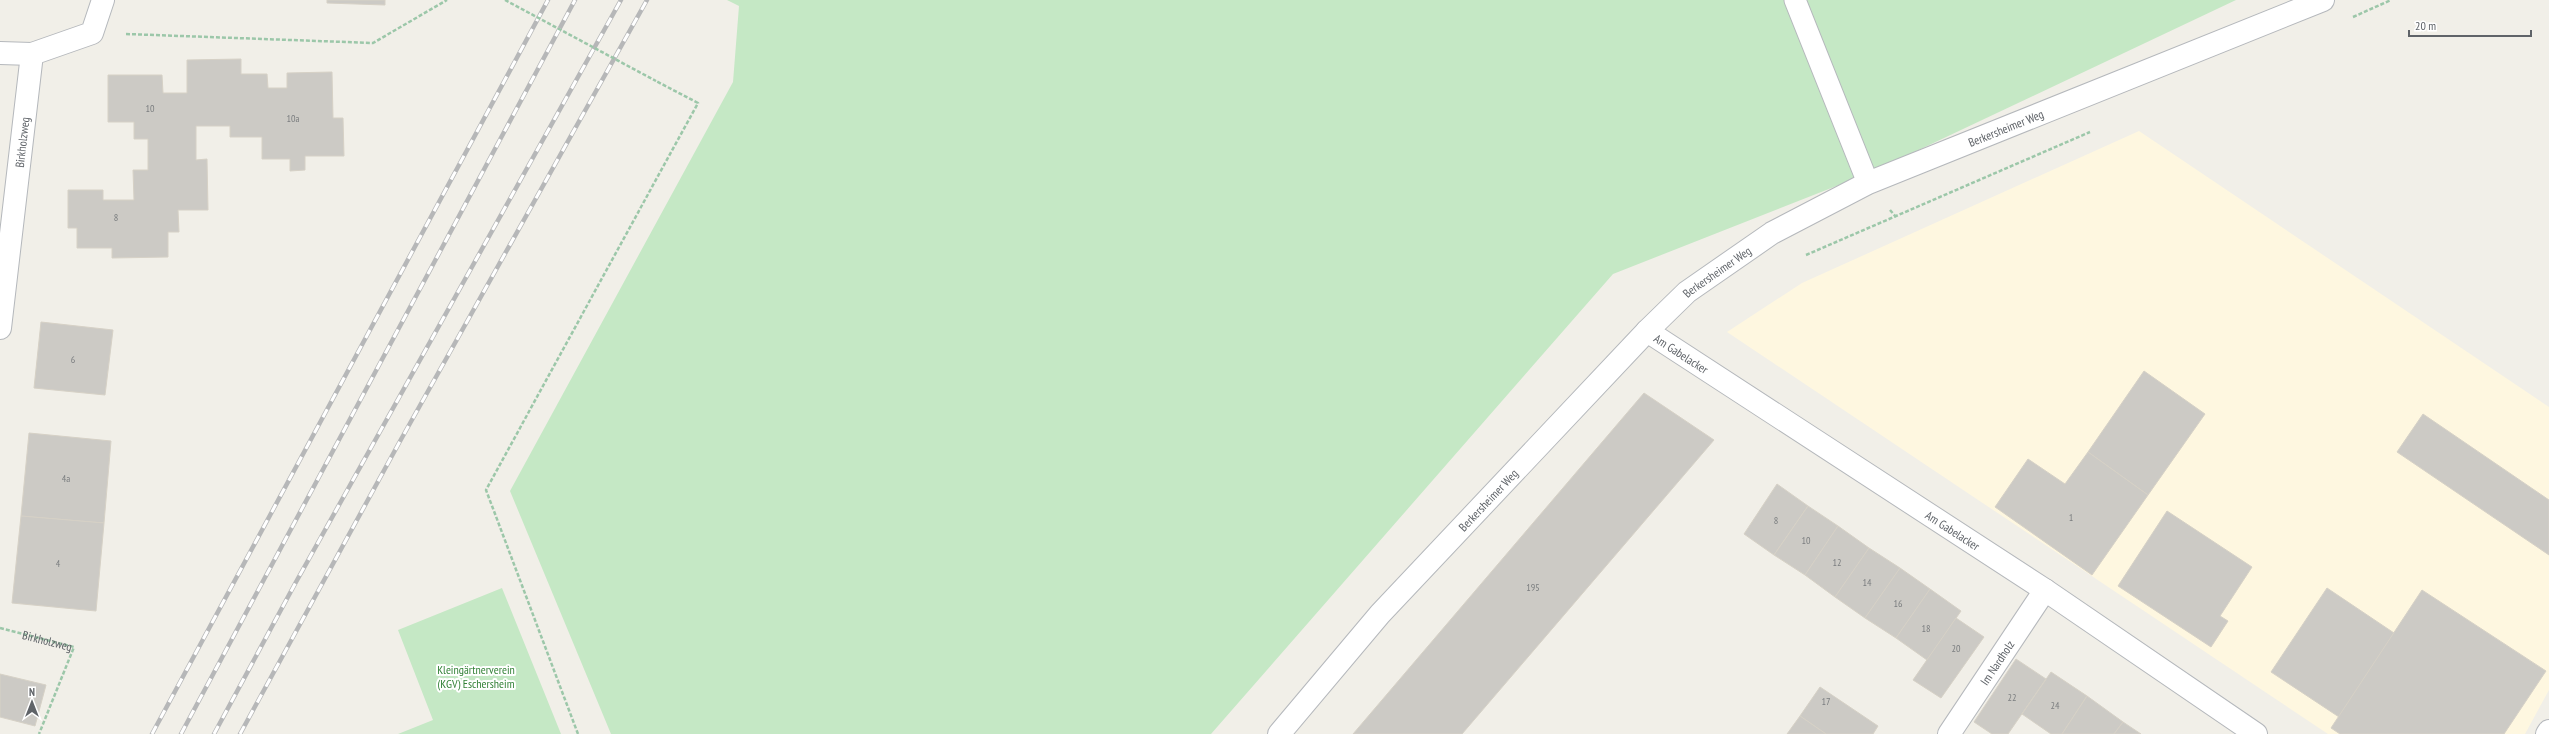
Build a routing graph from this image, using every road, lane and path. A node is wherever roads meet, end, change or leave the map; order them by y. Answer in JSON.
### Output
{"nodes":[{"id":1,"x":103,"y":0,"type":"edge"},
{"id":2,"x":447,"y":0,"type":"edge"},
{"id":3,"x":505,"y":0,"type":"edge"},
{"id":4,"x":1795,"y":0,"type":"edge"},
{"id":5,"x":2323,"y":0,"type":"edge"},
{"id":6,"x":2390,"y":0,"type":"edge"},
{"id":7,"x":2296,"y":5,"type":"edge"},
{"id":8,"x":2347,"y":19,"type":"dead end"},
{"id":9,"x":92,"y":33,"type":"junction"},
{"id":10,"x":0,"y":54,"type":"edge"},
{"id":11,"x":32,"y":54,"type":"junction"},
{"id":12,"x":2093,"y":131,"type":"dead end"},
{"id":13,"x":1868,"y":183,"type":"junction"},
{"id":14,"x":1802,"y":256,"type":"dead end"},
{"id":15,"x":0,"y":328,"type":"edge"},
{"id":16,"x":1647,"y":331,"type":"junction"},
{"id":17,"x":2045,"y":590,"type":"junction"},
{"id":18,"x":0,"y":628,"type":"edge"},
{"id":19,"x":2549,"y":731,"type":"edge"},
{"id":20,"x":39,"y":734,"type":"edge"},
{"id":21,"x":578,"y":734,"type":"edge"},
{"id":22,"x":1279,"y":734,"type":"edge"},
{"id":23,"x":1949,"y":734,"type":"edge"},
{"id":24,"x":2256,"y":734,"type":"edge"},
{"id":25,"x":2547,"y":734,"type":"edge"}],
"edges":[{"from":1,"to":9,"type":"street"},
{"from":2,"to":9,"type":"path"},
{"from":3,"to":21,"type":"path","bridge":true},
{"from":4,"to":13,"type":"lane"},
{"from":5,"to":7,"type":"street","name":"Berkersheimer Weg"},
{"from":6,"to":8,"type":"path"},
{"from":7,"to":13,"type":"street","name":"Berkersheimer Weg"},
{"from":9,"to":11,"type":"street"},
{"from":10,"to":11,"type":"street"},
{"from":11,"to":15,"type":"street","name":"Birkholzweg"},
{"from":12,"to":14,"type":"path"},
{"from":13,"to":16,"type":"street","name":"Berkersheimer Weg"},
{"from":16,"to":17,"type":"street","name":"Am Gabelacker"},
{"from":16,"to":22,"type":"street","name":"Berkersheimer Weg"},
{"from":17,"to":23,"type":"street","name":"Im Nardholz"},
{"from":17,"to":24,"type":"street","name":"Am Gabelacker"},
{"from":18,"to":20,"type":"path","name":"Birkholzweg"},
{"from":19,"to":25,"type":"street"}]}
